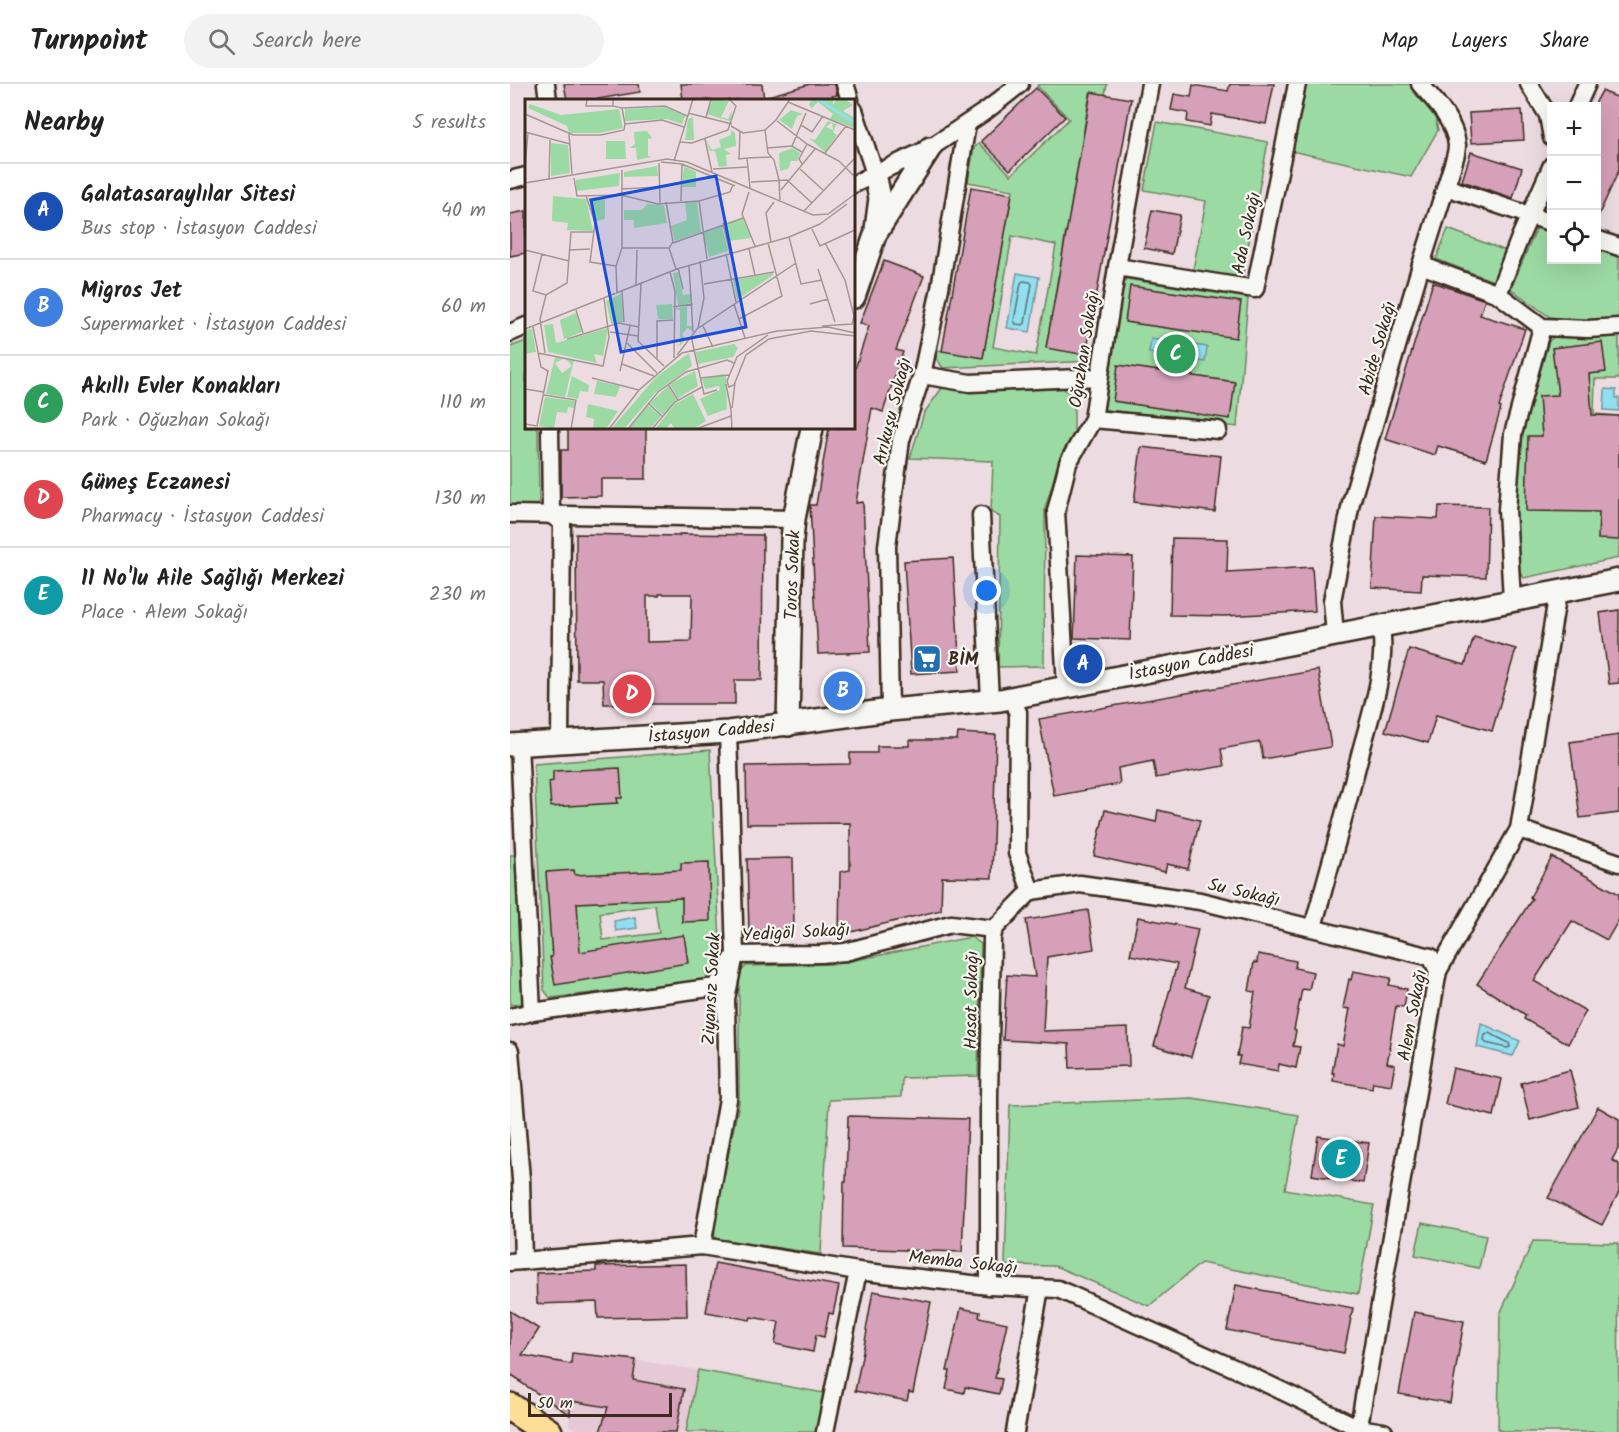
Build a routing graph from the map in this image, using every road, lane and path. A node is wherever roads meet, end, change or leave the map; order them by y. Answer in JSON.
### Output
{"nodes":[{"id":1,"x":546,"y":84,"type":"edge"},
{"id":2,"x":845,"y":84,"type":"edge"},
{"id":3,"x":999,"y":84,"type":"edge"},
{"id":4,"x":1006,"y":84,"type":"edge"},
{"id":5,"x":1012,"y":84,"type":"edge"},
{"id":6,"x":1020,"y":84,"type":"edge"},
{"id":7,"x":1150,"y":84,"type":"edge"},
{"id":8,"x":1297,"y":84,"type":"edge"},
{"id":9,"x":1420,"y":84,"type":"edge"},
{"id":10,"x":1529,"y":84,"type":"edge"},
{"id":11,"x":1585,"y":85,"type":"edge"},
{"id":12,"x":548,"y":99,"type":"edge"},
{"id":13,"x":850,"y":99,"type":"edge"},
{"id":14,"x":1579,"y":102,"type":"edge"},
{"id":15,"x":987,"y":110,"type":"junction"},
{"id":16,"x":855,"y":113,"type":"edge"},
{"id":17,"x":1547,"y":113,"type":"edge"},
{"id":18,"x":967,"y":124,"type":"junction"},
{"id":19,"x":930,"y":148,"type":"junction"},
{"id":20,"x":875,"y":174,"type":"junction"},
{"id":21,"x":1547,"y":175,"type":"edge"},
{"id":22,"x":525,"y":176,"type":"edge"},
{"id":23,"x":510,"y":180,"type":"edge"},
{"id":24,"x":855,"y":184,"type":"edge"},
{"id":25,"x":1446,"y":187,"type":"junction"},
{"id":26,"x":1530,"y":215,"type":"junction"},
{"id":27,"x":1547,"y":221,"type":"edge"},
{"id":28,"x":875,"y":235,"type":"junction"},
{"id":29,"x":1601,"y":241,"type":"edge"},
{"id":30,"x":1619,"y":248,"type":"edge"},
{"id":31,"x":1421,"y":265,"type":"junction"},
{"id":32,"x":1117,"y":267,"type":"junction"},
{"id":33,"x":855,"y":294,"type":"edge"},
{"id":34,"x":1498,"y":294,"type":"junction"},
{"id":35,"x":525,"y":326,"type":"edge"},
{"id":36,"x":1542,"y":327,"type":"junction"},
{"id":37,"x":1619,"y":327,"type":"edge"},
{"id":38,"x":510,"y":333,"type":"edge"},
{"id":39,"x":922,"y":375,"type":"junction"},
{"id":40,"x":1099,"y":377,"type":"junction"},
{"id":41,"x":1093,"y":419,"type":"junction"},
{"id":42,"x":550,"y":429,"type":"edge"},
{"id":43,"x":812,"y":429,"type":"edge"},
{"id":44,"x":1218,"y":430,"type":"dead end"},
{"id":45,"x":510,"y":514,"type":"edge"},
{"id":46,"x":551,"y":515,"type":"junction"},
{"id":47,"x":981,"y":515,"type":"dead end"},
{"id":48,"x":794,"y":519,"type":"junction"},
{"id":49,"x":1619,"y":580,"type":"edge"},
{"id":50,"x":1558,"y":592,"type":"junction"},
{"id":51,"x":1512,"y":600,"type":"junction"},
{"id":52,"x":1381,"y":625,"type":"junction"},
{"id":53,"x":1335,"y":634,"type":"junction"},
{"id":54,"x":1066,"y":686,"type":"junction"},
{"id":55,"x":1000,"y":699,"type":"junction"},
{"id":56,"x":890,"y":710,"type":"junction"},
{"id":57,"x":788,"y":725,"type":"junction"},
{"id":58,"x":728,"y":732,"type":"junction"},
{"id":59,"x":560,"y":741,"type":"junction"},
{"id":60,"x":514,"y":745,"type":"edge"},
{"id":61,"x":1519,"y":829,"type":"junction"},
{"id":62,"x":1619,"y":863,"type":"edge"},
{"id":63,"x":1031,"y":891,"type":"junction"},
{"id":64,"x":1313,"y":927,"type":"junction"},
{"id":65,"x":994,"y":929,"type":"junction"},
{"id":66,"x":735,"y":955,"type":"junction"},
{"id":67,"x":1438,"y":971,"type":"junction"},
{"id":68,"x":532,"y":1012,"type":"junction"},
{"id":69,"x":510,"y":1017,"type":"edge"},
{"id":70,"x":510,"y":1051,"type":"edge"},
{"id":71,"x":702,"y":1246,"type":"junction"},
{"id":72,"x":516,"y":1262,"type":"edge"},
{"id":73,"x":858,"y":1270,"type":"junction"},
{"id":74,"x":989,"y":1286,"type":"junction"},
{"id":75,"x":1040,"y":1288,"type":"junction"},
{"id":76,"x":510,"y":1407,"type":"edge"},
{"id":77,"x":1358,"y":1430,"type":"edge"},
{"id":78,"x":548,"y":1432,"type":"edge"},
{"id":79,"x":825,"y":1432,"type":"edge"},
{"id":80,"x":1015,"y":1432,"type":"edge"},
{"id":81,"x":1384,"y":1432,"type":"edge"}],
"edges":[{"from":1,"to":12,"type":"street"},
{"from":2,"to":13,"type":"street"},
{"from":3,"to":15,"type":"street"},
{"from":4,"to":15,"type":"street"},
{"from":5,"to":15,"type":"street"},
{"from":6,"to":15,"type":"street"},
{"from":7,"to":32,"type":"street","name":"Oğuzhan Sokağı"},
{"from":8,"to":32,"type":"street","name":"Ada Sokağı"},
{"from":9,"to":25,"type":"street","name":"Abide Sokağı"},
{"from":10,"to":17,"type":"street"},
{"from":11,"to":14,"type":"street"},
{"from":15,"to":18,"type":"street"},
{"from":16,"to":20,"type":"street"},
{"from":18,"to":19,"type":"street"},
{"from":18,"to":39,"type":"street","name":"Arıkuşu Sokağı"},
{"from":19,"to":20,"type":"street"},
{"from":19,"to":28,"type":"street"},
{"from":20,"to":24,"type":"street"},
{"from":20,"to":28,"type":"street"},
{"from":21,"to":26,"type":"street"},
{"from":22,"to":23,"type":"street"},
{"from":25,"to":26,"type":"street"},
{"from":25,"to":31,"type":"street","name":"Abide Sokağı"},
{"from":26,"to":27,"type":"street"},
{"from":26,"to":34,"type":"street"},
{"from":28,"to":33,"type":"street"},
{"from":29,"to":30,"type":"street"},
{"from":31,"to":34,"type":"street"},
{"from":31,"to":53,"type":"street","name":"Abide Sokağı"},
{"from":32,"to":40,"type":"street","name":"Oğuzhan Sokağı"},
{"from":34,"to":36,"type":"street"},
{"from":35,"to":38,"type":"street"},
{"from":36,"to":37,"type":"street"},
{"from":36,"to":51,"type":"street"},
{"from":39,"to":40,"type":"street"},
{"from":39,"to":56,"type":"street","name":"Arıkuşu Sokağı"},
{"from":40,"to":41,"type":"street","name":"Oğuzhan Sokağı"},
{"from":41,"to":44,"type":"street"},
{"from":41,"to":54,"type":"street","name":"Oğuzhan Sokağı"},
{"from":42,"to":46,"type":"street"},
{"from":43,"to":48,"type":"street","name":"Toros Sokak"},
{"from":45,"to":46,"type":"street"},
{"from":46,"to":48,"type":"street"},
{"from":46,"to":59,"type":"street"},
{"from":47,"to":55,"type":"street"},
{"from":48,"to":57,"type":"street","name":"Toros Sokak"},
{"from":49,"to":50,"type":"street","name":"İstasyon Caddesi"},
{"from":50,"to":51,"type":"street","name":"İstasyon Caddesi"},
{"from":50,"to":61,"type":"street","name":"Alem Sokağı"},
{"from":51,"to":52,"type":"street","name":"İstasyon Caddesi"},
{"from":52,"to":53,"type":"street","name":"İstasyon Caddesi"},
{"from":52,"to":64,"type":"street"},
{"from":53,"to":54,"type":"street","name":"İstasyon Caddesi"},
{"from":54,"to":55,"type":"street","name":"İstasyon Caddesi"},
{"from":55,"to":56,"type":"street","name":"İstasyon Caddesi"},
{"from":55,"to":63,"type":"street"},
{"from":56,"to":57,"type":"street","name":"İstasyon Caddesi"},
{"from":57,"to":58,"type":"street","name":"İstasyon Caddesi"},
{"from":58,"to":59,"type":"street","name":"İstasyon Caddesi"},
{"from":58,"to":66,"type":"street","name":"Ziyansız Sokak"},
{"from":59,"to":60,"type":"street","name":"İstasyon Caddesi"},
{"from":60,"to":68,"type":"street"},
{"from":61,"to":62,"type":"street"},
{"from":61,"to":67,"type":"street","name":"Alem Sokağı"},
{"from":63,"to":64,"type":"street","name":"Su Sokağı"},
{"from":63,"to":65,"type":"street","name":"Hasat Sokağı"},
{"from":64,"to":67,"type":"street","name":"Su Sokağı"},
{"from":65,"to":66,"type":"street","name":"Yedigöl Sokağı"},
{"from":65,"to":74,"type":"street","name":"Hasat Sokağı"},
{"from":66,"to":68,"type":"street","name":"Yedigöl Sokağı"},
{"from":66,"to":71,"type":"street","name":"Ziyansız Sokak"},
{"from":67,"to":77,"type":"street","name":"Alem Sokağı"},
{"from":68,"to":69,"type":"street","name":"Yedigöl Sokağı"},
{"from":70,"to":72,"type":"street"},
{"from":71,"to":72,"type":"street","name":"Memba Sokağı"},
{"from":71,"to":73,"type":"street","name":"Memba Sokağı"},
{"from":73,"to":74,"type":"street","name":"Memba Sokağı"},
{"from":73,"to":79,"type":"street"},
{"from":74,"to":75,"type":"street","name":"Memba Sokağı"},
{"from":75,"to":77,"type":"street","name":"Memba Sokağı"},
{"from":75,"to":80,"type":"street"},
{"from":76,"to":78,"type":"main road"},
{"from":77,"to":81,"type":"street","name":"Memba Sokağı"}]}
